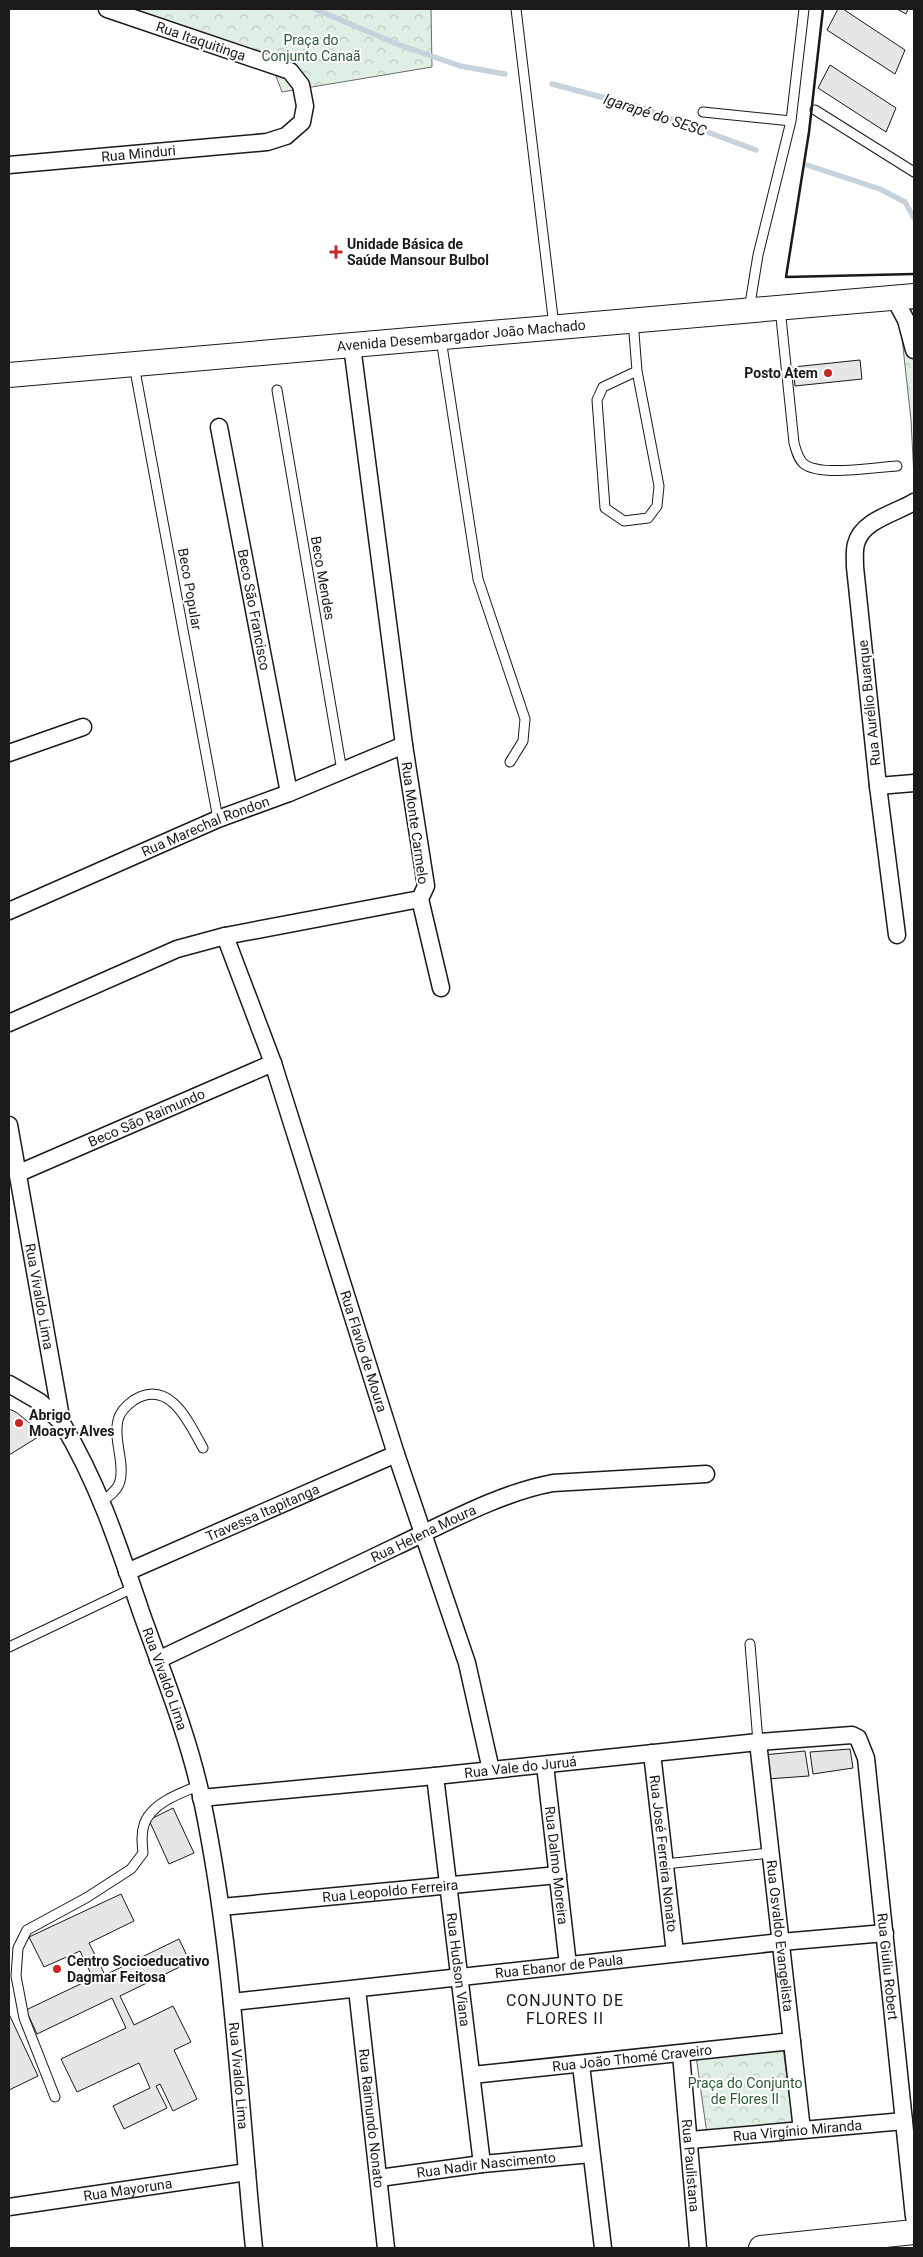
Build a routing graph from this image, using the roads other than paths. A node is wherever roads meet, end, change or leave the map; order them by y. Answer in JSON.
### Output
{"nodes":[{"id":1,"x":107,"y":9,"type":"edge"},
{"id":2,"x":516,"y":9,"type":"edge"},
{"id":3,"x":804,"y":9,"type":"edge"},
{"id":4,"x":815,"y":110,"type":"dead end"},
{"id":5,"x":704,"y":112,"type":"dead end"},
{"id":6,"x":791,"y":121,"type":"junction"},
{"id":7,"x":267,"y":142,"type":"joint"},
{"id":8,"x":9,"y":166,"type":"edge"},
{"id":9,"x":914,"y":172,"type":"edge"},
{"id":10,"x":904,"y":297,"type":"edge"},
{"id":11,"x":780,"y":308,"type":"junction"},
{"id":12,"x":749,"y":310,"type":"junction"},
{"id":13,"x":633,"y":320,"type":"junction"},
{"id":14,"x":554,"y":327,"type":"junction"},
{"id":15,"x":441,"y":338,"type":"junction"},
{"id":16,"x":352,"y":346,"type":"junction"},
{"id":17,"x":914,"y":350,"type":"edge"},
{"id":18,"x":134,"y":365,"type":"junction"},
{"id":19,"x":638,"y":370,"type":"junction"},
{"id":20,"x":9,"y":375,"type":"edge"},
{"id":21,"x":276,"y":390,"type":"dead end"},
{"id":22,"x":219,"y":427,"type":"dead end"},
{"id":23,"x":897,"y":466,"type":"dead end"},
{"id":24,"x":914,"y":502,"type":"edge"},
{"id":25,"x":83,"y":727,"type":"dead end"},
{"id":26,"x":404,"y":745,"type":"junction"},
{"id":27,"x":9,"y":753,"type":"edge"},
{"id":28,"x":510,"y":762,"type":"dead end"},
{"id":29,"x":342,"y":770,"type":"junction"},
{"id":30,"x":914,"y":783,"type":"edge"},
{"id":31,"x":878,"y":786,"type":"junction"},
{"id":32,"x":289,"y":793,"type":"junction"},
{"id":33,"x":218,"y":819,"type":"junction"},
{"id":34,"x":420,"y":899,"type":"junction"},
{"id":35,"x":9,"y":911,"type":"edge"},
{"id":36,"x":897,"y":935,"type":"dead end"},
{"id":37,"x":225,"y":936,"type":"junction"},
{"id":38,"x":442,"y":988,"type":"dead end"},
{"id":39,"x":9,"y":1023,"type":"edge"},
{"id":40,"x":273,"y":1062,"type":"junction"},
{"id":41,"x":9,"y":1125,"type":"edge"},
{"id":42,"x":18,"y":1174,"type":"junction"},
{"id":43,"x":9,"y":1384,"type":"edge"},
{"id":44,"x":62,"y":1423,"type":"junction"},
{"id":45,"x":203,"y":1448,"type":"dead end"},
{"id":46,"x":396,"y":1454,"type":"junction"},
{"id":47,"x":706,"y":1474,"type":"dead end"},
{"id":48,"x":103,"y":1501,"type":"junction"},
{"id":49,"x":424,"y":1534,"type":"junction"},
{"id":50,"x":127,"y":1572,"type":"junction"},
{"id":51,"x":133,"y":1588,"type":"junction"},
{"id":52,"x":750,"y":1644,"type":"dead end"},
{"id":53,"x":9,"y":1647,"type":"edge"},
{"id":54,"x":158,"y":1660,"type":"junction"},
{"id":55,"x":840,"y":1736,"type":"joint"},
{"id":56,"x":758,"y":1742,"type":"junction"},
{"id":57,"x":652,"y":1753,"type":"junction"},
{"id":58,"x":545,"y":1764,"type":"junction"},
{"id":59,"x":491,"y":1770,"type":"junction"},
{"id":60,"x":435,"y":1776,"type":"junction"},
{"id":61,"x":200,"y":1792,"type":"junction"},
{"id":62,"x":770,"y":1853,"type":"junction"},
{"id":63,"x":664,"y":1864,"type":"junction"},
{"id":64,"x":558,"y":1875,"type":"junction"},
{"id":65,"x":450,"y":1887,"type":"junction"},
{"id":66,"x":221,"y":1907,"type":"junction"},
{"id":67,"x":885,"y":1933,"type":"junction"},
{"id":68,"x":781,"y":1942,"type":"junction"},
{"id":69,"x":675,"y":1953,"type":"junction"},
{"id":70,"x":568,"y":1966,"type":"junction"},
{"id":71,"x":459,"y":1978,"type":"junction"},
{"id":72,"x":357,"y":1989,"type":"junction"},
{"id":73,"x":232,"y":2002,"type":"junction"},
{"id":74,"x":792,"y":2041,"type":"junction"},
{"id":75,"x":681,"y":2054,"type":"junction"},
{"id":76,"x":581,"y":2065,"type":"junction"},
{"id":77,"x":472,"y":2076,"type":"junction"},
{"id":78,"x":55,"y":2098,"type":"dead end"},
{"id":79,"x":904,"y":2121,"type":"junction"},
{"id":80,"x":802,"y":2130,"type":"junction"},
{"id":81,"x":690,"y":2140,"type":"junction"},
{"id":82,"x":591,"y":2154,"type":"junction"},
{"id":83,"x":482,"y":2164,"type":"junction"},
{"id":84,"x":247,"y":2172,"type":"junction"},
{"id":85,"x":379,"y":2178,"type":"junction"},
{"id":86,"x":9,"y":2207,"type":"edge"},
{"id":87,"x":914,"y":2217,"type":"edge"},
{"id":88,"x":914,"y":2232,"type":"edge"},
{"id":89,"x":785,"y":2247,"type":"edge"},
{"id":90,"x":254,"y":2248,"type":"edge"},
{"id":91,"x":386,"y":2248,"type":"edge"},
{"id":92,"x":603,"y":2248,"type":"edge"},
{"id":93,"x":698,"y":2248,"type":"edge"},
{"id":94,"x":761,"y":2248,"type":"edge"}],
"edges":[{"from":1,"to":7,"type":"street","name":"Rua Itaquitinga"},
{"from":2,"to":14,"type":"lane"},
{"from":3,"to":6,"type":"lane"},
{"from":4,"to":9,"type":"lane"},
{"from":5,"to":6,"type":"lane"},
{"from":6,"to":12,"type":"lane"},
{"from":7,"to":8,"type":"street","name":"Rua Minduri"},
{"from":10,"to":11,"type":"main road","name":"Avenida Desembargador João Machado"},
{"from":10,"to":17,"type":"street"},
{"from":11,"to":12,"type":"main road","name":"Avenida Desembargador João Machado"},
{"from":11,"to":23,"type":"lane"},
{"from":12,"to":13,"type":"main road","name":"Avenida Desembargador João Machado"},
{"from":13,"to":14,"type":"main road","name":"Avenida Desembargador João Machado"},
{"from":13,"to":19,"type":"lane"},
{"from":14,"to":15,"type":"main road","name":"Avenida Desembargador João Machado"},
{"from":15,"to":16,"type":"main road","name":"Avenida Desembargador João Machado"},
{"from":15,"to":28,"type":"lane"},
{"from":16,"to":18,"type":"main road","name":"Avenida Desembargador João Machado"},
{"from":16,"to":26,"type":"street","name":"Rua Monte Carmelo"},
{"from":18,"to":20,"type":"main road","name":"Avenida Desembargador João Machado"},
{"from":18,"to":33,"type":"lane","name":"Beco Popular"},
{"from":19,"to":19,"type":"lane"},
{"from":21,"to":29,"type":"lane","name":"Beco Mendes"},
{"from":22,"to":32,"type":"street","name":"Beco São Francisco"},
{"from":24,"to":31,"type":"street","name":"Rua Aurélio Buarque"},
{"from":25,"to":27,"type":"street"},
{"from":26,"to":29,"type":"street","name":"Rua Marechal Rondon"},
{"from":26,"to":34,"type":"street","name":"Rua Monte Carmelo"},
{"from":29,"to":32,"type":"street","name":"Rua Marechal Rondon"},
{"from":30,"to":31,"type":"street"},
{"from":31,"to":36,"type":"street","name":"Rua Aurélio Buarque"},
{"from":32,"to":33,"type":"street","name":"Rua Marechal Rondon"},
{"from":33,"to":35,"type":"street","name":"Rua Marechal Rondon"},
{"from":34,"to":37,"type":"street","name":"Rua Monte Carmelo"},
{"from":34,"to":38,"type":"street"},
{"from":37,"to":39,"type":"street","name":"Rua Monte Carmelo"},
{"from":37,"to":40,"type":"street","name":"Rua Flavio de Moura"},
{"from":40,"to":42,"type":"street","name":"Beco São Raimundo"},
{"from":40,"to":46,"type":"street","name":"Rua Flavio de Moura"},
{"from":41,"to":42,"type":"street","name":"Rua Vivaldo Lima"},
{"from":42,"to":44,"type":"street","name":"Rua Vivaldo Lima"},
{"from":43,"to":44,"type":"street"},
{"from":44,"to":48,"type":"street","name":"Rua Vivaldo Lima"},
{"from":45,"to":48,"type":"lane"},
{"from":46,"to":49,"type":"street","name":"Rua Flavio de Moura"},
{"from":46,"to":50,"type":"street","name":"Travessa Itapitanga"},
{"from":47,"to":49,"type":"street","name":"Rua Helena Moura"},
{"from":48,"to":50,"type":"street","name":"Rua Vivaldo Lima"},
{"from":49,"to":54,"type":"street","name":"Rua Helena Moura"},
{"from":49,"to":59,"type":"street","name":"Rua Flavio de Moura"},
{"from":50,"to":51,"type":"street","name":"Rua Vivaldo Lima"},
{"from":51,"to":53,"type":"lane"},
{"from":51,"to":54,"type":"street","name":"Rua Vivaldo Lima"},
{"from":52,"to":56,"type":"lane"},
{"from":54,"to":61,"type":"street","name":"Rua Vivaldo Lima"},
{"from":55,"to":56,"type":"street","name":"Rua Vale do Juruá"},
{"from":55,"to":67,"type":"street","name":"Rua Giuliu Robert"},
{"from":56,"to":57,"type":"street","name":"Rua Vale do Juruá"},
{"from":56,"to":62,"type":"street","name":"Rua Osvaldo Evangelista"},
{"from":57,"to":58,"type":"street","name":"Rua Vale do Juruá"},
{"from":57,"to":63,"type":"street","name":"Rua José Ferreira Nonato"},
{"from":58,"to":59,"type":"street","name":"Rua Vale do Juruá"},
{"from":58,"to":64,"type":"street","name":"Rua Dalmo Moreira"},
{"from":59,"to":60,"type":"street","name":"Rua Vale do Juruá"},
{"from":60,"to":61,"type":"street","name":"Rua Vale do Juruá"},
{"from":60,"to":65,"type":"street","name":"Rua Hudson Viana"},
{"from":61,"to":66,"type":"street","name":"Rua Vivaldo Lima"},
{"from":61,"to":78,"type":"lane"},
{"from":62,"to":63,"type":"lane"},
{"from":62,"to":68,"type":"street","name":"Rua Osvaldo Evangelista"},
{"from":63,"to":69,"type":"street","name":"Rua José Ferreira Nonato"},
{"from":64,"to":65,"type":"street","name":"Rua Leopoldo Ferreira"},
{"from":64,"to":70,"type":"street","name":"Rua Dalmo Moreira"},
{"from":65,"to":66,"type":"street","name":"Rua Leopoldo Ferreira"},
{"from":65,"to":71,"type":"street","name":"Rua Hudson Viana"},
{"from":66,"to":73,"type":"street","name":"Rua Vivaldo Lima"},
{"from":67,"to":68,"type":"street","name":"Rua Ebanor de Paula"},
{"from":67,"to":79,"type":"street","name":"Rua Giuliu Robert"},
{"from":68,"to":69,"type":"street","name":"Rua Ebanor de Paula"},
{"from":68,"to":74,"type":"street","name":"Rua Osvaldo Evangelista"},
{"from":69,"to":70,"type":"street","name":"Rua Ebanor de Paula"},
{"from":70,"to":71,"type":"street","name":"Rua Ebanor de Paula"},
{"from":71,"to":72,"type":"street","name":"Rua Ebanor de Paula"},
{"from":71,"to":77,"type":"street","name":"Rua Hudson Viana"},
{"from":72,"to":73,"type":"street","name":"Rua Ebanor de Paula"},
{"from":72,"to":85,"type":"street","name":"Rua Raimundo Nonato"},
{"from":73,"to":84,"type":"street","name":"Rua Vivaldo Lima"},
{"from":74,"to":75,"type":"street","name":"Rua João Thomé Craveiro"},
{"from":74,"to":80,"type":"street","name":"Rua Osvaldo Evangelista"},
{"from":75,"to":76,"type":"street","name":"Rua João Thomé Craveiro"},
{"from":75,"to":81,"type":"street","name":"Rua Paulistana"},
{"from":76,"to":77,"type":"street","name":"Rua João Thomé Craveiro"},
{"from":76,"to":82,"type":"street"},
{"from":77,"to":83,"type":"street","name":"Rua Hudson Viana"},
{"from":79,"to":80,"type":"street","name":"Rua Virgínio Miranda"},
{"from":79,"to":87,"type":"street","name":"Rua Giuliu Robert"},
{"from":80,"to":81,"type":"street","name":"Rua Virgínio Miranda"},
{"from":81,"to":93,"type":"street","name":"Rua Paulistana"},
{"from":82,"to":83,"type":"street","name":"Rua Nadir Nascimento"},
{"from":82,"to":92,"type":"street"},
{"from":83,"to":85,"type":"street","name":"Rua Nadir Nascimento"},
{"from":84,"to":86,"type":"street","name":"Rua Mayoruna"},
{"from":84,"to":90,"type":"street","name":"Rua Vivaldo Lima"},
{"from":85,"to":91,"type":"street","name":"Rua Raimundo Nonato"},
{"from":88,"to":89,"type":"main road"},
{"from":89,"to":94,"type":"main road"}]}
